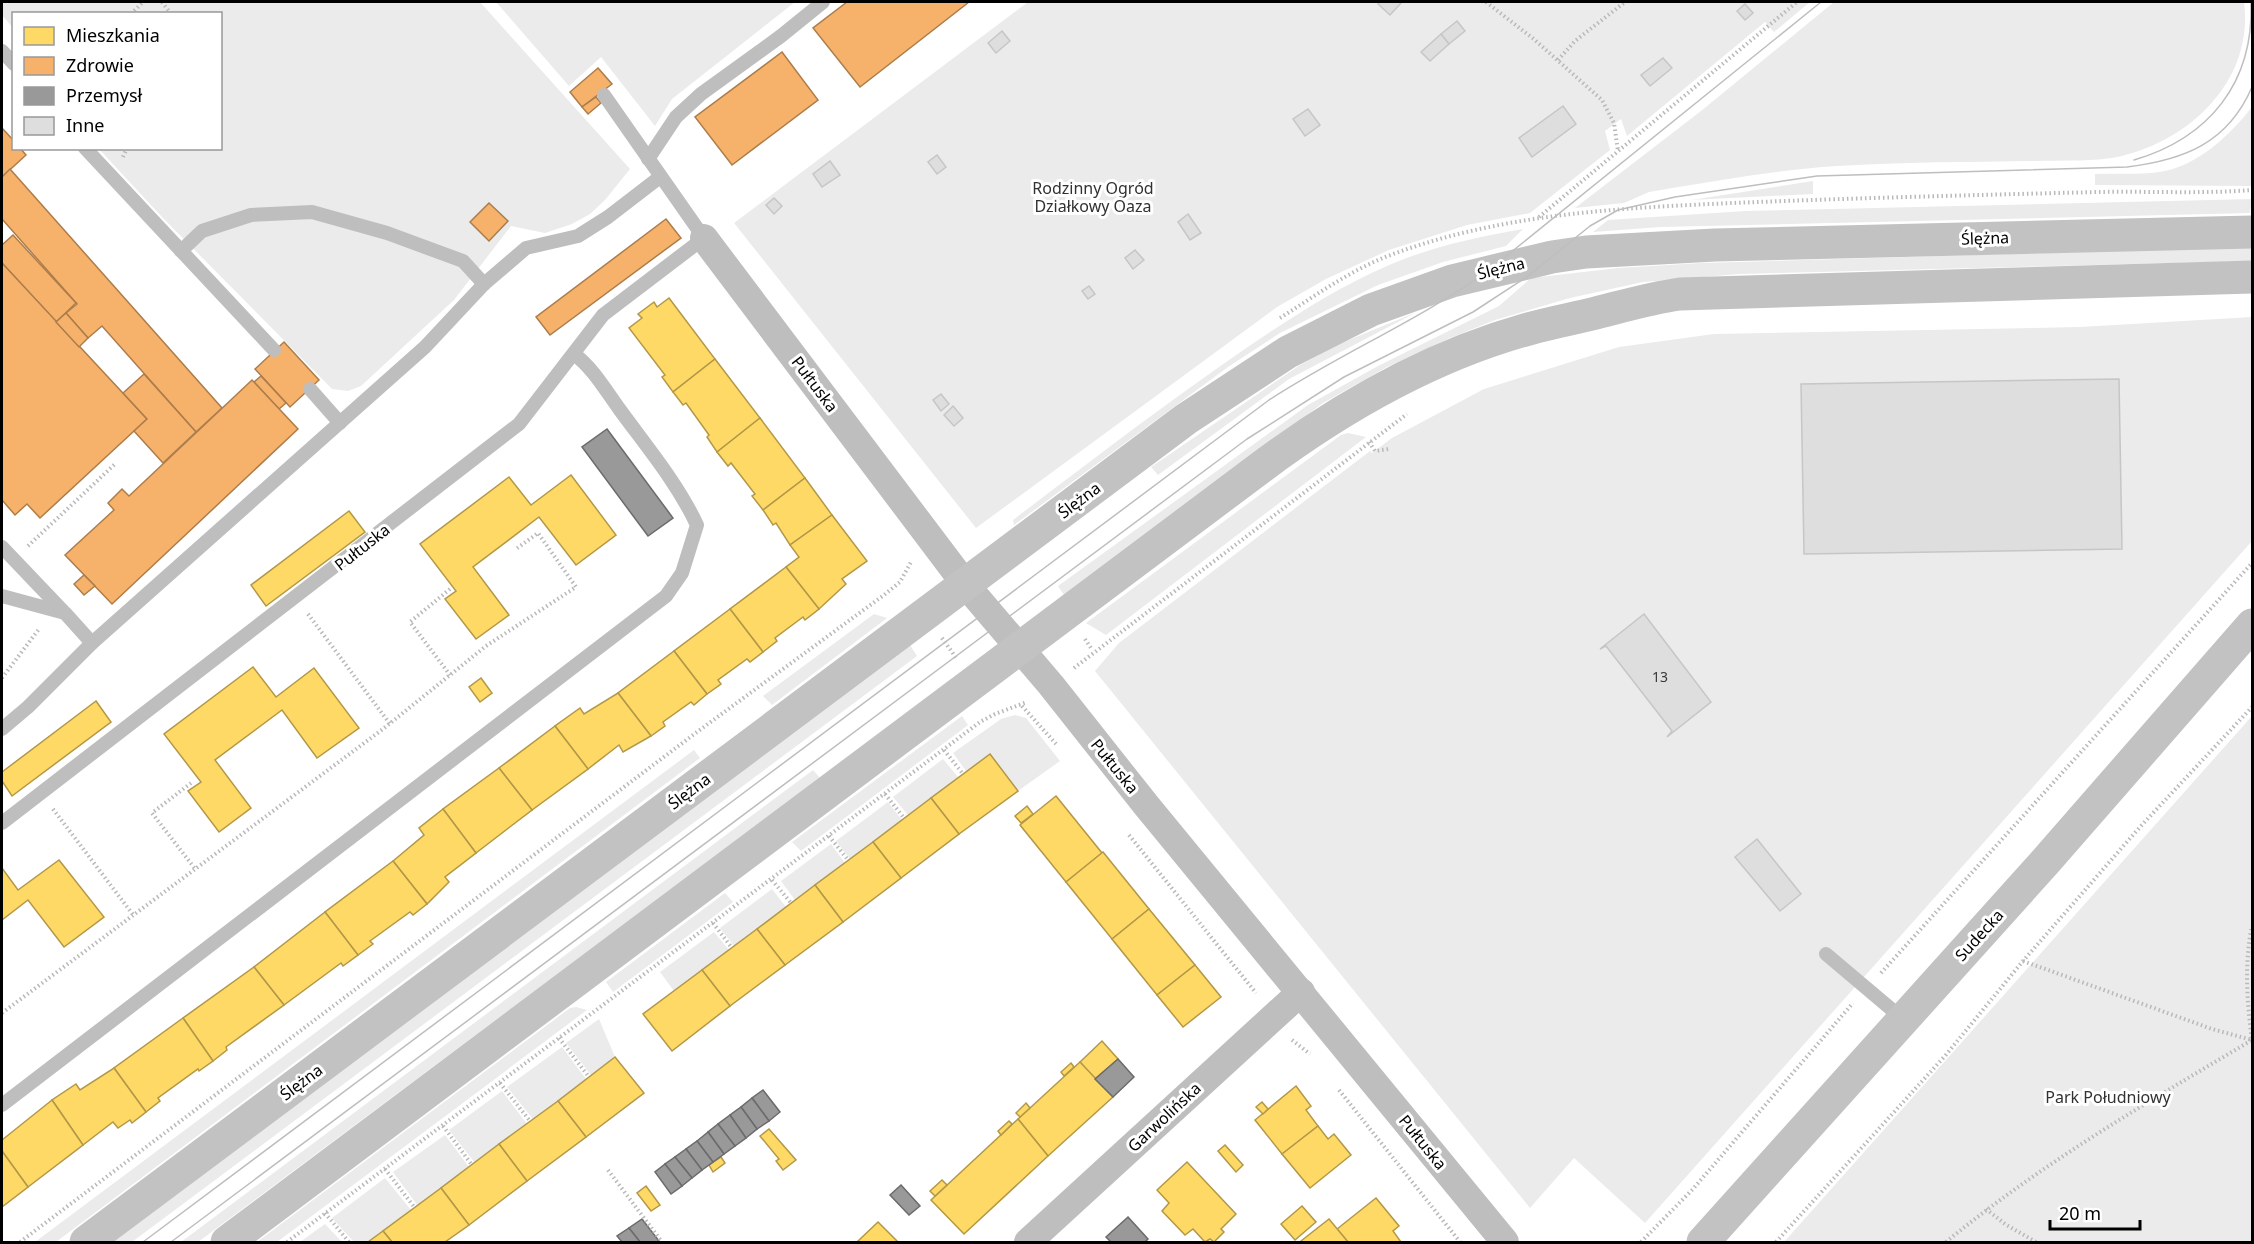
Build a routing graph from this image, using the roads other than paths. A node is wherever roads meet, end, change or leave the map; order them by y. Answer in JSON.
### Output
{"nodes":[{"id":1,"x":824,"y":2,"type":"edge"},
{"id":2,"x":604,"y":95,"type":"dead end"},
{"id":3,"x":87,"y":150,"type":"edge"},
{"id":4,"x":648,"y":159,"type":"junction"},
{"id":5,"x":660,"y":177,"type":"junction"},
{"id":6,"x":2253,"y":232,"type":"edge"},
{"id":7,"x":704,"y":238,"type":"junction"},
{"id":8,"x":181,"y":250,"type":"junction"},
{"id":9,"x":2253,"y":277,"type":"edge"},
{"id":10,"x":484,"y":284,"type":"junction"},
{"id":11,"x":274,"y":350,"type":"dead end"},
{"id":12,"x":574,"y":354,"type":"junction"},
{"id":13,"x":310,"y":389,"type":"dead end"},
{"id":14,"x":340,"y":423,"type":"junction"},
{"id":15,"x":2,"y":547,"type":"edge"},
{"id":16,"x":965,"y":584,"type":"junction"},
{"id":17,"x":2,"y":596,"type":"edge"},
{"id":18,"x":65,"y":613,"type":"junction"},
{"id":19,"x":2253,"y":625,"type":"edge"},
{"id":20,"x":92,"y":643,"type":"junction"},
{"id":21,"x":1020,"y":648,"type":"junction"},
{"id":22,"x":2,"y":729,"type":"edge"},
{"id":23,"x":2,"y":823,"type":"edge"},
{"id":24,"x":1826,"y":954,"type":"dead end"},
{"id":25,"x":1301,"y":992,"type":"junction"},
{"id":26,"x":1903,"y":1019,"type":"junction"},
{"id":27,"x":2,"y":1105,"type":"edge"},
{"id":28,"x":86,"y":1242,"type":"edge"},
{"id":29,"x":227,"y":1242,"type":"edge"},
{"id":30,"x":1028,"y":1242,"type":"edge"},
{"id":31,"x":1505,"y":1242,"type":"edge"},
{"id":32,"x":1703,"y":1242,"type":"edge"}],
"edges":[{"from":1,"to":4,"type":"lane"},
{"from":2,"to":4,"type":"lane"},
{"from":3,"to":8,"type":"lane"},
{"from":4,"to":5,"type":"lane"},
{"from":5,"to":7,"type":"lane"},
{"from":5,"to":10,"type":"lane"},
{"from":6,"to":16,"type":"main road","name":"Ślężna"},
{"from":7,"to":12,"type":"lane","name":"Pułtuska"},
{"from":7,"to":16,"type":"street","name":"Pułtuska"},
{"from":8,"to":10,"type":"lane"},
{"from":8,"to":11,"type":"lane"},
{"from":9,"to":21,"type":"main road"},
{"from":10,"to":14,"type":"lane"},
{"from":12,"to":23,"type":"lane","name":"Pułtuska"},
{"from":12,"to":27,"type":"lane"},
{"from":13,"to":14,"type":"lane"},
{"from":14,"to":20,"type":"lane"},
{"from":15,"to":18,"type":"lane"},
{"from":16,"to":21,"type":"street","name":"Pułtuska"},
{"from":16,"to":28,"type":"main road","name":"Ślężna"},
{"from":17,"to":18,"type":"lane"},
{"from":18,"to":20,"type":"lane"},
{"from":19,"to":26,"type":"main road","name":"Sudecka"},
{"from":20,"to":22,"type":"lane"},
{"from":21,"to":25,"type":"street","name":"Pułtuska"},
{"from":21,"to":29,"type":"main road"},
{"from":24,"to":26,"type":"lane"},
{"from":25,"to":30,"type":"street","name":"Garwolińska"},
{"from":25,"to":31,"type":"street","name":"Pułtuska"},
{"from":26,"to":32,"type":"main road","name":"Sudecka"}]}
